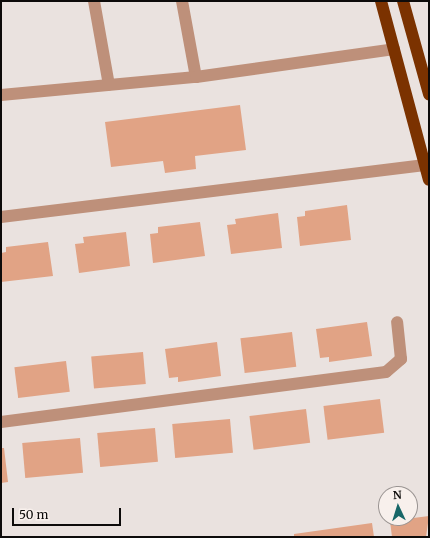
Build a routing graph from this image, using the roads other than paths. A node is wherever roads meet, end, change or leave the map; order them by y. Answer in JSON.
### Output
{"nodes":[{"id":1,"x":94,"y":1,"type":"edge"},
{"id":2,"x":182,"y":1,"type":"edge"},
{"id":3,"x":381,"y":1,"type":"edge"},
{"id":4,"x":403,"y":1,"type":"edge"},
{"id":5,"x":394,"y":49,"type":"junction"},
{"id":6,"x":196,"y":77,"type":"junction"},
{"id":7,"x":109,"y":85,"type":"junction"},
{"id":8,"x":429,"y":94,"type":"edge"},
{"id":9,"x":1,"y":95,"type":"edge"},
{"id":10,"x":425,"y":165,"type":"junction"},
{"id":11,"x":429,"y":180,"type":"edge"},
{"id":12,"x":1,"y":217,"type":"edge"},
{"id":13,"x":397,"y":322,"type":"dead end"},
{"id":14,"x":1,"y":422,"type":"edge"}],
"edges":[{"from":1,"to":7,"type":"street"},
{"from":2,"to":6,"type":"street"},
{"from":3,"to":5,"type":"highway"},
{"from":4,"to":8,"type":"highway"},
{"from":5,"to":6,"type":"street"},
{"from":5,"to":10,"type":"highway"},
{"from":6,"to":7,"type":"street"},
{"from":7,"to":9,"type":"street"},
{"from":10,"to":11,"type":"highway"},
{"from":10,"to":12,"type":"street"},
{"from":13,"to":14,"type":"street"}]}
